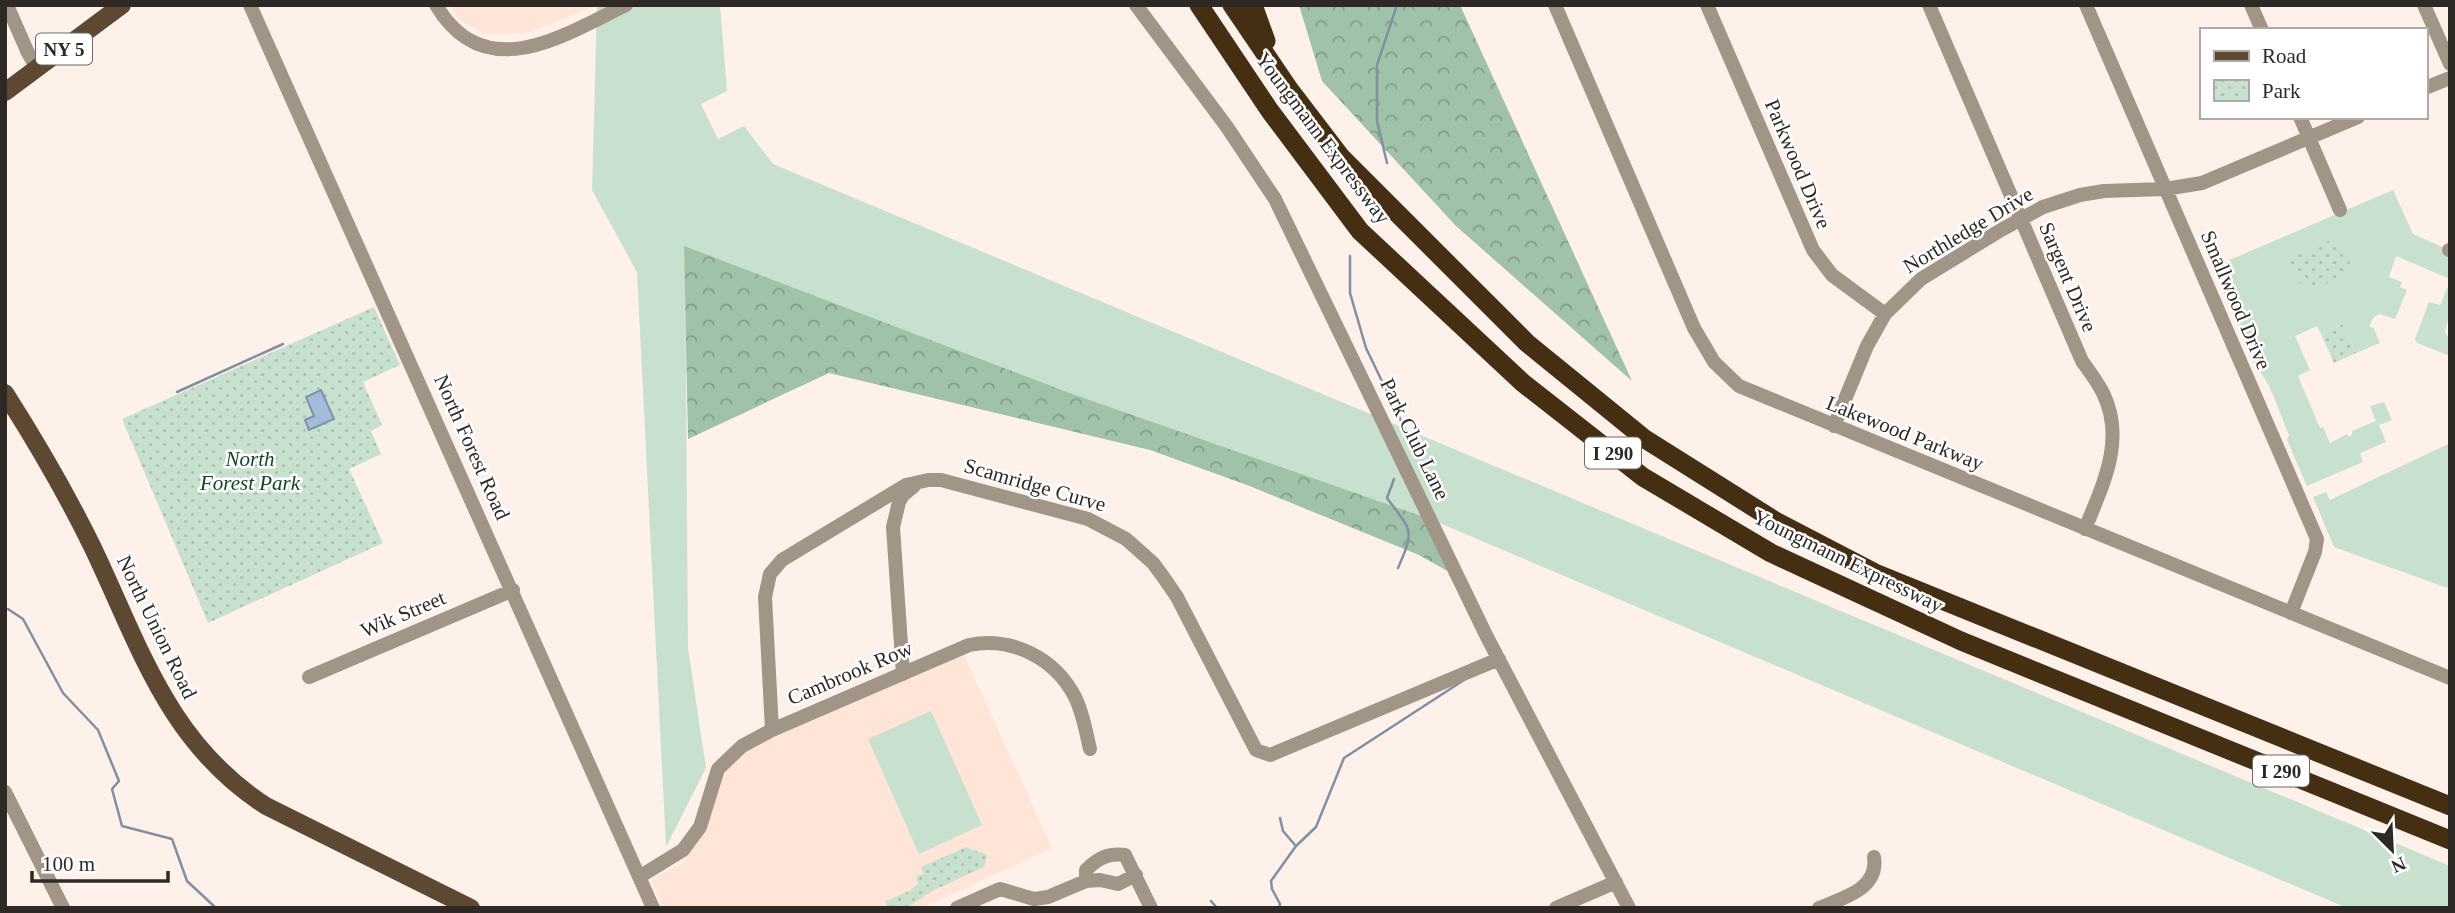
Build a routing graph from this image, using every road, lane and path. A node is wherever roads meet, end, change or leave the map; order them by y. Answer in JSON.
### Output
{"nodes":[{"id":1,"x":7,"y":5,"type":"edge"},
{"id":2,"x":122,"y":5,"type":"edge"},
{"id":3,"x":250,"y":5,"type":"edge"},
{"id":4,"x":436,"y":5,"type":"edge"},
{"id":5,"x":626,"y":5,"type":"edge"},
{"id":6,"x":1136,"y":5,"type":"edge"},
{"id":7,"x":1232,"y":5,"type":"edge"},
{"id":8,"x":1252,"y":5,"type":"edge"},
{"id":9,"x":1555,"y":5,"type":"edge"},
{"id":10,"x":1707,"y":5,"type":"edge"},
{"id":11,"x":1929,"y":5,"type":"edge"},
{"id":12,"x":2086,"y":5,"type":"edge"},
{"id":13,"x":2251,"y":5,"type":"edge"},
{"id":14,"x":2424,"y":5,"type":"edge"},
{"id":15,"x":1201,"y":10,"type":"edge"},
{"id":16,"x":2261,"y":28,"type":"edge"},
{"id":17,"x":2450,"y":64,"type":"edge"},
{"id":18,"x":37,"y":68,"type":"junction"},
{"id":19,"x":2450,"y":78,"type":"edge"},
{"id":20,"x":2427,"y":87,"type":"edge"},
{"id":21,"x":1289,"y":89,"type":"junction"},
{"id":22,"x":5,"y":92,"type":"edge"},
{"id":23,"x":2301,"y":119,"type":"edge"},
{"id":24,"x":2353,"y":119,"type":"edge"},
{"id":25,"x":2309,"y":138,"type":"junction"},
{"id":26,"x":2165,"y":189,"type":"junction"},
{"id":27,"x":2340,"y":210,"type":"dead end"},
{"id":28,"x":2020,"y":219,"type":"junction"},
{"id":29,"x":1885,"y":314,"type":"junction"},
{"id":30,"x":5,"y":393,"type":"edge"},
{"id":31,"x":1834,"y":426,"type":"junction"},
{"id":32,"x":928,"y":480,"type":"junction"},
{"id":33,"x":867,"y":508,"type":"junction"},
{"id":34,"x":893,"y":527,"type":"junction"},
{"id":35,"x":2085,"y":529,"type":"junction"},
{"id":36,"x":513,"y":590,"type":"junction"},
{"id":37,"x":2291,"y":613,"type":"junction"},
{"id":38,"x":1499,"y":659,"type":"junction"},
{"id":39,"x":902,"y":674,"type":"junction"},
{"id":40,"x":309,"y":677,"type":"dead end"},
{"id":41,"x":2450,"y":678,"type":"edge"},
{"id":42,"x":772,"y":730,"type":"junction"},
{"id":43,"x":1090,"y":750,"type":"dead end"},
{"id":44,"x":5,"y":792,"type":"edge"},
{"id":45,"x":2450,"y":806,"type":"edge"},
{"id":46,"x":2450,"y":840,"type":"edge"},
{"id":47,"x":1874,"y":857,"type":"dead end"},
{"id":48,"x":1136,"y":876,"type":"junction"},
{"id":49,"x":639,"y":877,"type":"junction"},
{"id":50,"x":1086,"y":881,"type":"junction"},
{"id":51,"x":1616,"y":882,"type":"junction"},
{"id":52,"x":1025,"y":902,"type":"edge"},
{"id":53,"x":63,"y":908,"type":"edge"},
{"id":54,"x":471,"y":908,"type":"edge"},
{"id":55,"x":653,"y":908,"type":"edge"},
{"id":56,"x":957,"y":908,"type":"edge"},
{"id":57,"x":1151,"y":908,"type":"edge"},
{"id":58,"x":1556,"y":908,"type":"edge"},
{"id":59,"x":1629,"y":908,"type":"edge"},
{"id":60,"x":1819,"y":908,"type":"edge"}],
"edges":[{"from":1,"to":18,"type":"street"},
{"from":2,"to":18,"type":"main road","number":"NY 5"},
{"from":3,"to":36,"type":"street","name":"North Forest Road"},
{"from":4,"to":5,"type":"street"},
{"from":6,"to":38,"type":"street","name":"Park Club Lane"},
{"from":7,"to":21,"type":"highway","name":"Youngmann Expressway","number":"I 290"},
{"from":8,"to":21,"type":"highway"},
{"from":9,"to":31,"type":"street","name":"Lakewood Parkway"},
{"from":10,"to":29,"type":"street","name":"Parkwood Drive"},
{"from":11,"to":28,"type":"street","name":"Sargent Drive"},
{"from":12,"to":26,"type":"street","name":"Smallwood Drive"},
{"from":13,"to":16,"type":"street"},
{"from":14,"to":17,"type":"street"},
{"from":15,"to":46,"type":"highway","name":"Youngmann Expressway","number":"I 290"},
{"from":18,"to":22,"type":"main road","number":"NY 5"},
{"from":19,"to":20,"type":"street"},
{"from":21,"to":45,"type":"highway","name":"Youngmann Expressway","number":"I 290"},
{"from":23,"to":25,"type":"street"},
{"from":24,"to":25,"type":"street","name":"Northledge Drive"},
{"from":25,"to":26,"type":"street","name":"Northledge Drive"},
{"from":25,"to":27,"type":"street"},
{"from":26,"to":28,"type":"street","name":"Northledge Drive"},
{"from":26,"to":37,"type":"street","name":"Smallwood Drive"},
{"from":28,"to":29,"type":"street","name":"Northledge Drive"},
{"from":28,"to":35,"type":"street","name":"Sargent Drive"},
{"from":29,"to":31,"type":"street","name":"Northledge Drive"},
{"from":30,"to":54,"type":"main road","name":"North Union Road"},
{"from":31,"to":35,"type":"street","name":"Lakewood Parkway"},
{"from":32,"to":33,"type":"street","name":"Scamridge Curve"},
{"from":32,"to":34,"type":"street"},
{"from":32,"to":38,"type":"street","name":"Scamridge Curve"},
{"from":33,"to":34,"type":"street"},
{"from":33,"to":42,"type":"street","name":"Scamridge Curve"},
{"from":34,"to":39,"type":"street"},
{"from":35,"to":37,"type":"street","name":"Lakewood Parkway"},
{"from":36,"to":40,"type":"street","name":"Wik Street"},
{"from":36,"to":49,"type":"street","name":"North Forest Road"},
{"from":37,"to":41,"type":"street","name":"Lakewood Parkway"},
{"from":38,"to":51,"type":"street","name":"Park Club Lane"},
{"from":39,"to":42,"type":"street","name":"Cambrook Row"},
{"from":39,"to":43,"type":"street","name":"Cambrook Row"},
{"from":42,"to":49,"type":"street","name":"Cambrook Row"},
{"from":44,"to":53,"type":"street"},
{"from":47,"to":60,"type":"street"},
{"from":48,"to":50,"type":"street"},
{"from":48,"to":50,"type":"street"},
{"from":48,"to":57,"type":"street"},
{"from":49,"to":55,"type":"street","name":"North Forest Road"},
{"from":50,"to":52,"type":"street"},
{"from":51,"to":58,"type":"street"},
{"from":51,"to":59,"type":"street","name":"Park Club Lane"},
{"from":52,"to":56,"type":"street"}]}
